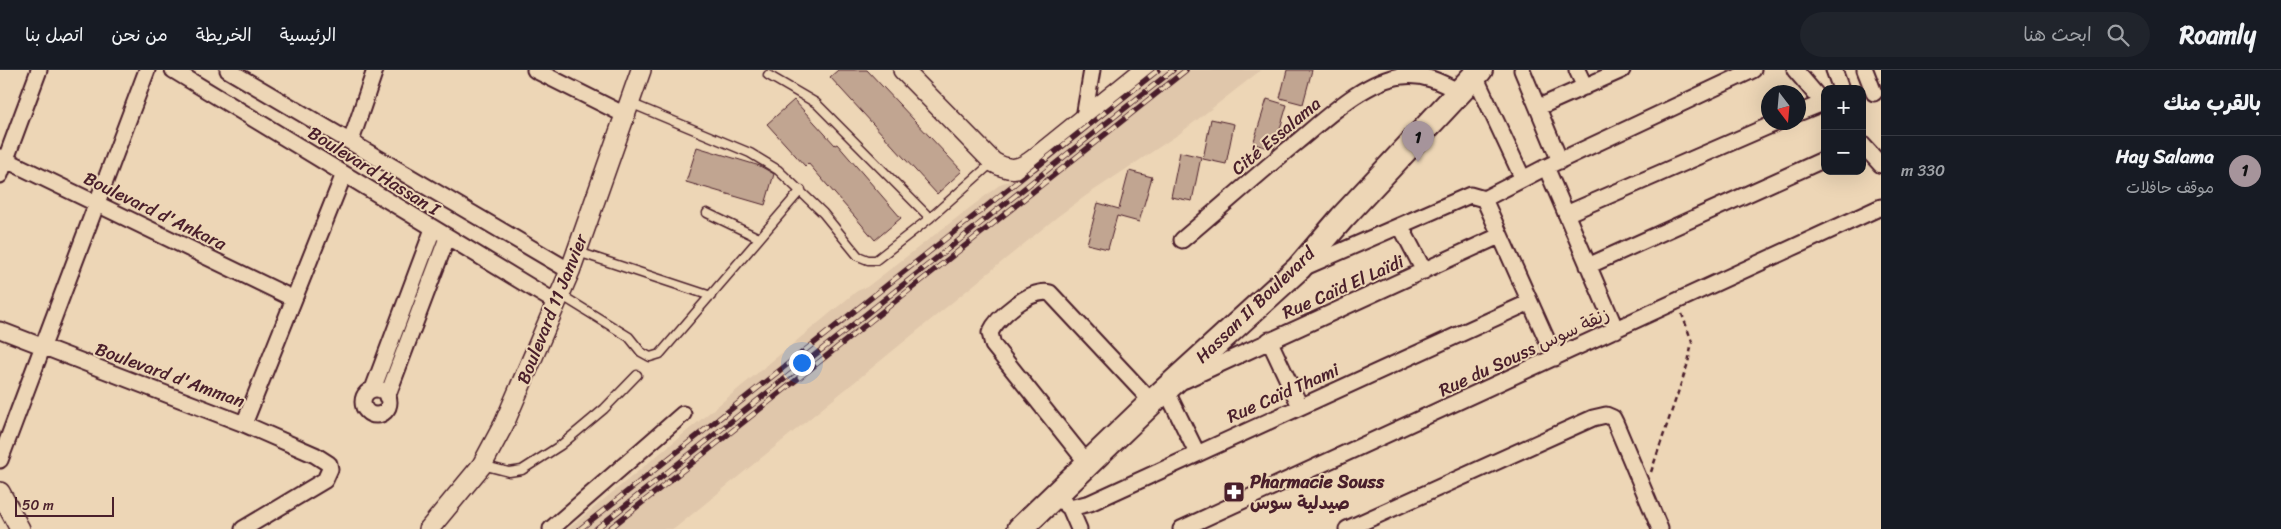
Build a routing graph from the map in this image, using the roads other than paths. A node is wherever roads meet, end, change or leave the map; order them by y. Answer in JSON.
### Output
{"nodes":[{"id":1,"x":39,"y":70,"type":"edge"},
{"id":2,"x":147,"y":70,"type":"edge"},
{"id":3,"x":173,"y":70,"type":"edge"},
{"id":4,"x":228,"y":70,"type":"edge"},
{"id":5,"x":375,"y":70,"type":"edge"},
{"id":6,"x":535,"y":70,"type":"edge"},
{"id":7,"x":641,"y":70,"type":"edge"},
{"id":8,"x":904,"y":70,"type":"edge"},
{"id":9,"x":1092,"y":70,"type":"edge"},
{"id":10,"x":1144,"y":70,"type":"edge"},
{"id":11,"x":1522,"y":70,"type":"edge"},
{"id":12,"x":1577,"y":70,"type":"edge"},
{"id":13,"x":1622,"y":70,"type":"edge"},
{"id":14,"x":1753,"y":70,"type":"edge"},
{"id":15,"x":1794,"y":70,"type":"edge"},
{"id":16,"x":1834,"y":70,"type":"edge"},
{"id":17,"x":1865,"y":70,"type":"edge"},
{"id":18,"x":1400,"y":73,"type":"edge"},
{"id":19,"x":768,"y":75,"type":"dead end"},
{"id":20,"x":1471,"y":79,"type":"edge"},
{"id":21,"x":1840,"y":85,"type":"edge"},
{"id":22,"x":1585,"y":87,"type":"junction"},
{"id":23,"x":1872,"y":93,"type":"edge"},
{"id":24,"x":1821,"y":101,"type":"edge"},
{"id":25,"x":1821,"y":105,"type":"edge"},
{"id":26,"x":1538,"y":107,"type":"junction"},
{"id":27,"x":627,"y":109,"type":"junction"},
{"id":28,"x":1806,"y":111,"type":"edge"},
{"id":29,"x":1084,"y":117,"type":"junction"},
{"id":30,"x":1761,"y":129,"type":"edge"},
{"id":31,"x":351,"y":141,"type":"junction"},
{"id":32,"x":1866,"y":148,"type":"edge"},
{"id":33,"x":3,"y":159,"type":"edge"},
{"id":34,"x":1821,"y":161,"type":"edge"},
{"id":35,"x":993,"y":162,"type":"junction"},
{"id":36,"x":1553,"y":164,"type":"junction"},
{"id":37,"x":1881,"y":165,"type":"edge"},
{"id":38,"x":344,"y":174,"type":"junction"},
{"id":39,"x":0,"y":175,"type":"edge"},
{"id":40,"x":1523,"y":179,"type":"junction"},
{"id":41,"x":801,"y":190,"type":"junction"},
{"id":42,"x":1484,"y":199,"type":"junction"},
{"id":43,"x":96,"y":204,"type":"junction"},
{"id":44,"x":1881,"y":207,"type":"edge"},
{"id":45,"x":707,"y":213,"type":"dead end"},
{"id":46,"x":1566,"y":214,"type":"junction"},
{"id":47,"x":930,"y":218,"type":"junction"},
{"id":48,"x":1401,"y":227,"type":"junction"},
{"id":49,"x":433,"y":229,"type":"junction"},
{"id":50,"x":1499,"y":236,"type":"junction"},
{"id":51,"x":447,"y":238,"type":"junction"},
{"id":52,"x":759,"y":238,"type":"junction"},
{"id":53,"x":1182,"y":240,"type":"dead end"},
{"id":54,"x":577,"y":251,"type":"junction"},
{"id":55,"x":1588,"y":266,"type":"junction"},
{"id":56,"x":1298,"y":268,"type":"junction"},
{"id":57,"x":570,"y":271,"type":"junction"},
{"id":58,"x":1424,"y":271,"type":"junction"},
{"id":59,"x":712,"y":296,"type":"junction"},
{"id":60,"x":294,"y":299,"type":"junction"},
{"id":61,"x":559,"y":299,"type":"junction"},
{"id":62,"x":1530,"y":302,"type":"junction"},
{"id":63,"x":0,"y":330,"type":"edge"},
{"id":64,"x":1616,"y":330,"type":"junction"},
{"id":65,"x":393,"y":334,"type":"junction"},
{"id":66,"x":409,"y":340,"type":"junction"},
{"id":67,"x":1269,"y":340,"type":"junction"},
{"id":68,"x":44,"y":348,"type":"junction"},
{"id":69,"x":1555,"y":358,"type":"junction"},
{"id":70,"x":637,"y":375,"type":"dead end"},
{"id":71,"x":373,"y":389,"type":"junction"},
{"id":72,"x":1164,"y":392,"type":"junction"},
{"id":73,"x":387,"y":397,"type":"junction"},
{"id":74,"x":1300,"y":406,"type":"junction"},
{"id":75,"x":683,"y":414,"type":"dead end"},
{"id":76,"x":244,"y":424,"type":"junction"},
{"id":77,"x":1197,"y":452,"type":"junction"},
{"id":78,"x":0,"y":460,"type":"edge"},
{"id":79,"x":1088,"y":464,"type":"junction"},
{"id":80,"x":482,"y":465,"type":"junction"},
{"id":81,"x":0,"y":492,"type":"edge"},
{"id":82,"x":1062,"y":502,"type":"junction"},
{"id":83,"x":20,"y":529,"type":"edge"},
{"id":84,"x":243,"y":529,"type":"edge"},
{"id":85,"x":429,"y":529,"type":"edge"},
{"id":86,"x":551,"y":529,"type":"edge"},
{"id":87,"x":1020,"y":529,"type":"edge"},
{"id":88,"x":1079,"y":529,"type":"edge"},
{"id":89,"x":1181,"y":529,"type":"edge"},
{"id":90,"x":1348,"y":529,"type":"edge"},
{"id":91,"x":1660,"y":529,"type":"edge"}],
"edges":[{"from":1,"to":33,"type":"street"},
{"from":2,"to":43,"type":"street"},
{"from":3,"to":38,"type":"street","name":"Boulevard Hassan I"},
{"from":4,"to":31,"type":"street","name":"Boulevard Hassan I"},
{"from":5,"to":31,"type":"street"},
{"from":6,"to":27,"type":"street"},
{"from":7,"to":27,"type":"street","name":"Boulevard 11 Janvier"},
{"from":8,"to":35,"type":"street"},
{"from":9,"to":29,"type":"street"},
{"from":10,"to":29,"type":"street"},
{"from":11,"to":26,"type":"street"},
{"from":12,"to":22,"type":"street"},
{"from":13,"to":22,"type":"street"},
{"from":14,"to":36,"type":"street"},
{"from":15,"to":24,"type":"street"},
{"from":16,"to":21,"type":"street"},
{"from":17,"to":23,"type":"street"},
{"from":18,"to":20,"type":"street","name":"Cité Essalama"},
{"from":18,"to":53,"type":"street","name":"Cité Essalama"},
{"from":19,"to":47,"type":"lane"},
{"from":20,"to":40,"type":"street"},
{"from":20,"to":56,"type":"main road","name":"Hassan II Boulevard"},
{"from":22,"to":26,"type":"street"},
{"from":25,"to":28,"type":"street"},
{"from":26,"to":36,"type":"street"},
{"from":27,"to":41,"type":"lane"},
{"from":27,"to":54,"type":"street","name":"Boulevard 11 Janvier"},
{"from":29,"to":35,"type":"street"},
{"from":30,"to":46,"type":"street"},
{"from":31,"to":57,"type":"street","name":"Boulevard Hassan I"},
{"from":32,"to":37,"type":"street"},
{"from":33,"to":39,"type":"street"},
{"from":33,"to":43,"type":"street","name":"Boulevard d'Ankara"},
{"from":34,"to":55,"type":"street"},
{"from":35,"to":47,"type":"lane"},
{"from":36,"to":40,"type":"street"},
{"from":36,"to":46,"type":"street"},
{"from":38,"to":49,"type":"street","name":"Boulevard Hassan I"},
{"from":38,"to":60,"type":"street","name":"Boulevard d'Amman"},
{"from":40,"to":42,"type":"street"},
{"from":41,"to":47,"type":"lane"},
{"from":41,"to":52,"type":"lane"},
{"from":42,"to":48,"type":"street"},
{"from":42,"to":50,"type":"street"},
{"from":43,"to":60,"type":"street","name":"Boulevard d'Ankara"},
{"from":43,"to":68,"type":"street"},
{"from":44,"to":64,"type":"street","name":"Rue du Souss زنقة سوس"},
{"from":45,"to":52,"type":"lane"},
{"from":46,"to":55,"type":"street"},
{"from":48,"to":56,"type":"street"},
{"from":48,"to":58,"type":"street"},
{"from":49,"to":51,"type":"street","name":"Boulevard Hassan I"},
{"from":49,"to":65,"type":"street"},
{"from":50,"to":58,"type":"street","name":"Rue Caïd El Laïdi"},
{"from":50,"to":62,"type":"street"},
{"from":51,"to":61,"type":"street","name":"Boulevard Hassan I"},
{"from":51,"to":66,"type":"street"},
{"from":52,"to":59,"type":"lane"},
{"from":54,"to":57,"type":"street","name":"Boulevard 11 Janvier"},
{"from":54,"to":59,"type":"lane"},
{"from":55,"to":64,"type":"street"},
{"from":56,"to":72,"type":"main road","name":"Hassan II Boulevard"},
{"from":57,"to":61,"type":"street","name":"Boulevard 11 Janvier"},
{"from":58,"to":67,"type":"street","name":"Rue Caïd El Laïdi"},
{"from":59,"to":61,"type":"lane"},
{"from":60,"to":76,"type":"street","name":"Boulevard d'Amman"},
{"from":61,"to":80,"type":"street","name":"Boulevard 11 Janvier"},
{"from":62,"to":69,"type":"street"},
{"from":62,"to":74,"type":"street","name":"Rue Caïd Thami"},
{"from":63,"to":68,"type":"street","name":"Boulevard d'Amman"},
{"from":64,"to":69,"type":"street","name":"Rue du Souss زنقة سوس"},
{"from":65,"to":66,"type":"street"},
{"from":65,"to":71,"type":"street"},
{"from":66,"to":73,"type":"street"},
{"from":67,"to":72,"type":"street","name":"Rue Caïd El Laïdi"},
{"from":67,"to":74,"type":"street"},
{"from":68,"to":76,"type":"street","name":"Boulevard d'Amman"},
{"from":68,"to":78,"type":"street"},
{"from":69,"to":89,"type":"street","name":"Rue du Souss زنقة سوس"},
{"from":70,"to":80,"type":"lane"},
{"from":71,"to":73,"type":"street"},
{"from":71,"to":73,"type":"street"},
{"from":72,"to":77,"type":"street"},
{"from":72,"to":79,"type":"main road","name":"Hassan II Boulevard"},
{"from":72,"to":79,"type":"street"},
{"from":74,"to":77,"type":"street","name":"Rue Caïd Thami"},
{"from":75,"to":86,"type":"street"},
{"from":76,"to":84,"type":"street"},
{"from":77,"to":82,"type":"street","name":"Rue Caïd Thami"},
{"from":79,"to":82,"type":"main road","name":"Hassan II Boulevard"},
{"from":80,"to":85,"type":"street","name":"Boulevard 11 Janvier"},
{"from":81,"to":83,"type":"street"},
{"from":82,"to":87,"type":"main road","name":"Hassan II Boulevard"},
{"from":82,"to":88,"type":"street"},
{"from":90,"to":91,"type":"street"}]}
